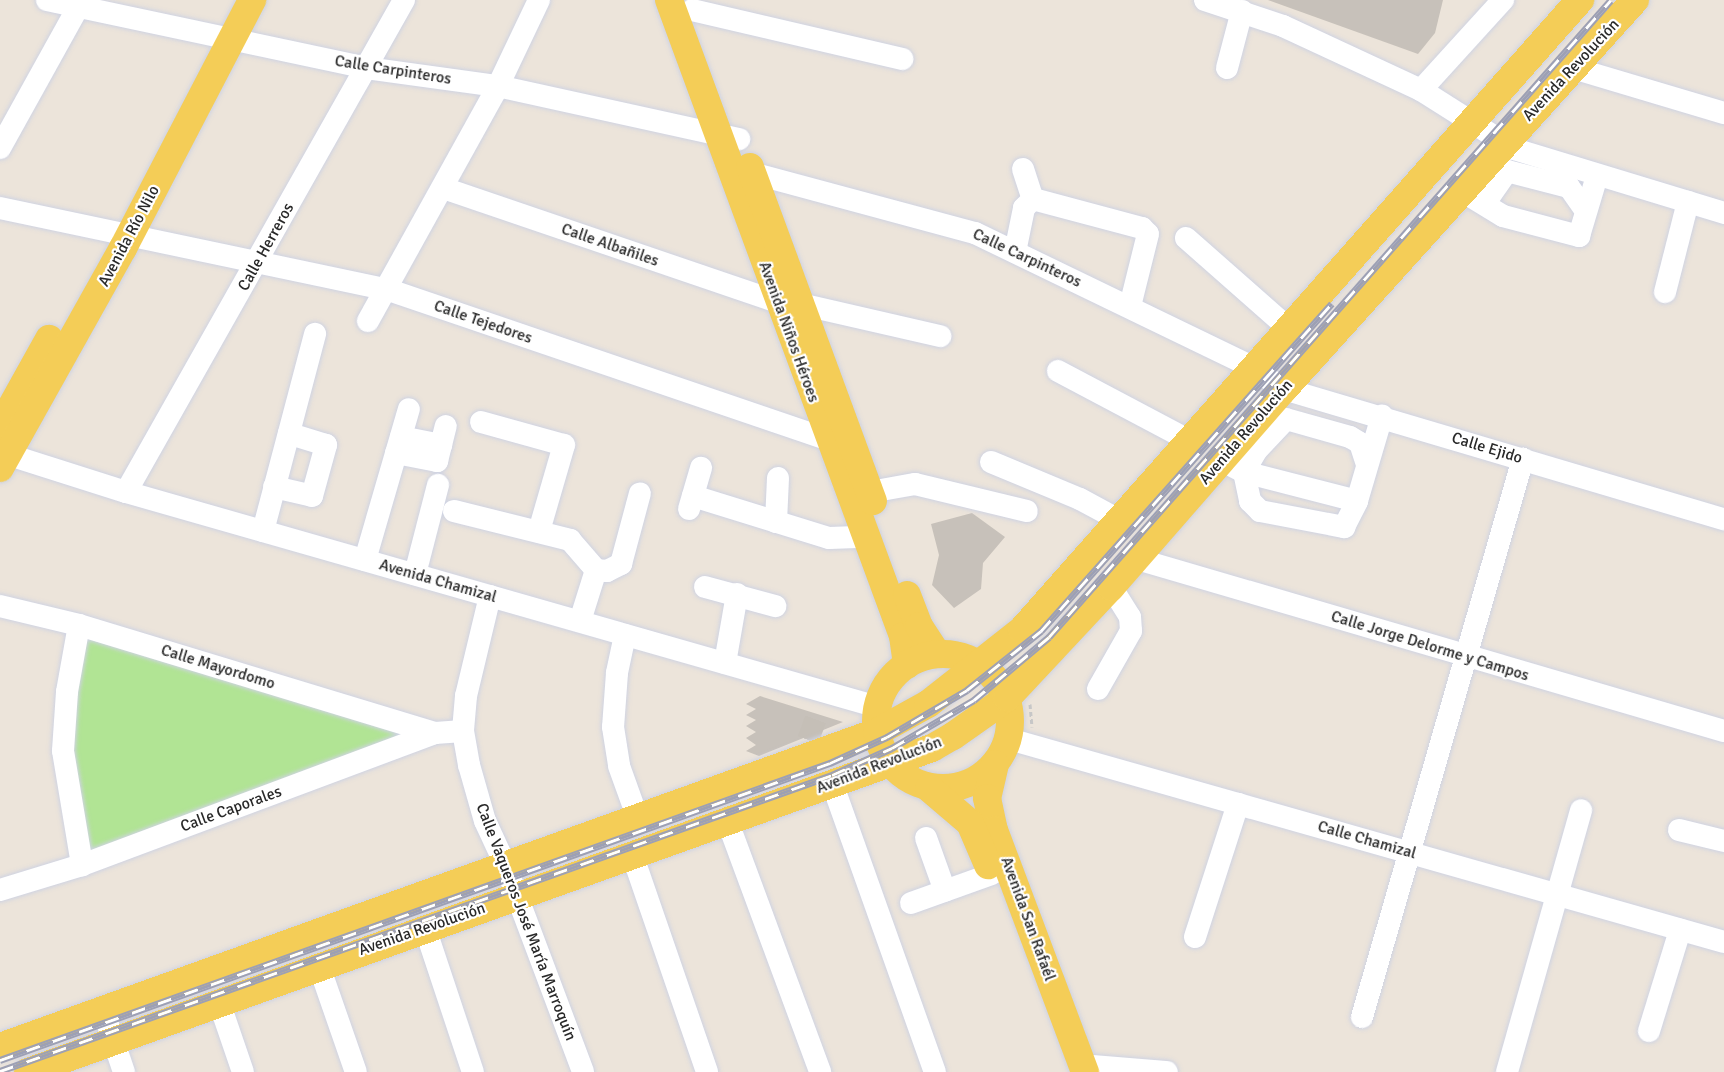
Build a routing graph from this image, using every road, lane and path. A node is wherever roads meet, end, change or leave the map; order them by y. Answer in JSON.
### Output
{"nodes":[{"id":1,"x":47,"y":0,"type":"edge"},
{"id":2,"x":233,"y":0,"type":"edge"},
{"id":3,"x":252,"y":0,"type":"edge"},
{"id":4,"x":404,"y":0,"type":"edge"},
{"id":5,"x":539,"y":0,"type":"edge"},
{"id":6,"x":1205,"y":0,"type":"edge"},
{"id":7,"x":1503,"y":0,"type":"edge"},
{"id":8,"x":1580,"y":0,"type":"edge"},
{"id":9,"x":1635,"y":0,"type":"edge"},
{"id":10,"x":684,"y":3,"type":"edge"},
{"id":11,"x":78,"y":7,"type":"junction"},
{"id":12,"x":1242,"y":11,"type":"junction"},
{"id":13,"x":223,"y":38,"type":"junction"},
{"id":14,"x":902,"y":59,"type":"dead end"},
{"id":15,"x":366,"y":68,"type":"junction"},
{"id":16,"x":1227,"y":68,"type":"dead end"},
{"id":17,"x":1573,"y":69,"type":"junction"},
{"id":18,"x":498,"y":86,"type":"junction"},
{"id":19,"x":1421,"y":90,"type":"junction"},
{"id":20,"x":1724,"y":113,"type":"edge"},
{"id":21,"x":1470,"y":121,"type":"junction"},
{"id":22,"x":728,"y":137,"type":"junction"},
{"id":23,"x":1503,"y":143,"type":"junction"},
{"id":24,"x":0,"y":148,"type":"edge"},
{"id":25,"x":1023,"y":169,"type":"dead end"},
{"id":26,"x":752,"y":173,"type":"junction"},
{"id":27,"x":1597,"y":176,"type":"junction"},
{"id":28,"x":443,"y":188,"type":"junction"},
{"id":29,"x":1474,"y":197,"type":"junction"},
{"id":30,"x":1033,"y":199,"type":"junction"},
{"id":31,"x":1688,"y":202,"type":"junction"},
{"id":32,"x":0,"y":208,"type":"edge"},
{"id":33,"x":1586,"y":211,"type":"junction"},
{"id":34,"x":1724,"y":213,"type":"edge"},
{"id":35,"x":120,"y":234,"type":"junction"},
{"id":36,"x":1186,"y":238,"type":"dead end"},
{"id":37,"x":1015,"y":252,"type":"junction"},
{"id":38,"x":259,"y":261,"type":"junction"},
{"id":39,"x":386,"y":289,"type":"junction"},
{"id":40,"x":1665,"y":292,"type":"dead end"},
{"id":41,"x":789,"y":303,"type":"junction"},
{"id":42,"x":1130,"y":306,"type":"junction"},
{"id":43,"x":368,"y":321,"type":"dead end"},
{"id":44,"x":1287,"y":327,"type":"junction"},
{"id":45,"x":315,"y":334,"type":"dead end"},
{"id":46,"x":940,"y":336,"type":"dead end"},
{"id":47,"x":1254,"y":368,"type":"junction"},
{"id":48,"x":1058,"y":371,"type":"dead end"},
{"id":49,"x":1284,"y":389,"type":"junction"},
{"id":50,"x":409,"y":409,"type":"dead end"},
{"id":51,"x":1382,"y":416,"type":"junction"},
{"id":52,"x":481,"y":422,"type":"dead end"},
{"id":53,"x":0,"y":427,"type":"edge"},
{"id":54,"x":289,"y":434,"type":"junction"},
{"id":55,"x":444,"y":435,"type":"dead end"},
{"id":56,"x":829,"y":440,"type":"junction"},
{"id":57,"x":1190,"y":441,"type":"junction"},
{"id":58,"x":398,"y":445,"type":"junction"},
{"id":59,"x":3,"y":458,"type":"edge"},
{"id":60,"x":1523,"y":459,"type":"junction"},
{"id":61,"x":991,"y":462,"type":"dead end"},
{"id":62,"x":1367,"y":464,"type":"junction"},
{"id":63,"x":1232,"y":466,"type":"junction"},
{"id":64,"x":701,"y":468,"type":"dead end"},
{"id":65,"x":778,"y":478,"type":"dead end"},
{"id":66,"x":438,"y":485,"type":"dead end"},
{"id":67,"x":274,"y":488,"type":"junction"},
{"id":68,"x":126,"y":492,"type":"junction"},
{"id":69,"x":870,"y":492,"type":"junction"},
{"id":70,"x":640,"y":493,"type":"dead end"},
{"id":71,"x":1358,"y":501,"type":"junction"},
{"id":72,"x":454,"y":511,"type":"dead end"},
{"id":73,"x":1027,"y":511,"type":"dead end"},
{"id":74,"x":1724,"y":519,"type":"edge"},
{"id":75,"x":1119,"y":520,"type":"junction"},
{"id":76,"x":776,"y":522,"type":"junction"},
{"id":77,"x":263,"y":531,"type":"junction"},
{"id":78,"x":539,"y":531,"type":"junction"},
{"id":79,"x":866,"y":537,"type":"junction"},
{"id":80,"x":1137,"y":559,"type":"junction"},
{"id":81,"x":365,"y":560,"type":"junction"},
{"id":82,"x":596,"y":570,"type":"junction"},
{"id":83,"x":415,"y":574,"type":"junction"},
{"id":84,"x":1111,"y":586,"type":"junction"},
{"id":85,"x":705,"y":587,"type":"dead end"},
{"id":86,"x":737,"y":594,"type":"junction"},
{"id":87,"x":490,"y":596,"type":"junction"},
{"id":88,"x":0,"y":606,"type":"edge"},
{"id":89,"x":775,"y":606,"type":"dead end"},
{"id":90,"x":580,"y":621,"type":"junction"},
{"id":91,"x":79,"y":625,"type":"junction"},
{"id":92,"x":625,"y":635,"type":"junction"},
{"id":93,"x":938,"y":654,"type":"junction"},
{"id":94,"x":1464,"y":656,"type":"junction"},
{"id":95,"x":725,"y":663,"type":"junction"},
{"id":96,"x":979,"y":664,"type":"junction"},
{"id":97,"x":907,"y":665,"type":"junction"},
{"id":98,"x":1098,"y":689,"type":"dead end"},
{"id":99,"x":1006,"y":698,"type":"junction"},
{"id":100,"x":877,"y":720,"type":"junction"},
{"id":101,"x":463,"y":731,"type":"junction"},
{"id":102,"x":1724,"y":731,"type":"edge"},
{"id":103,"x":435,"y":733,"type":"junction"},
{"id":104,"x":1009,"y":740,"type":"junction"},
{"id":105,"x":890,"y":762,"type":"junction"},
{"id":106,"x":995,"y":764,"type":"junction"},
{"id":107,"x":832,"y":783,"type":"junction"},
{"id":108,"x":929,"y":788,"type":"junction"},
{"id":109,"x":1238,"y":804,"type":"junction"},
{"id":110,"x":1581,"y":810,"type":"dead end"},
{"id":111,"x":637,"y":816,"type":"junction"},
{"id":112,"x":727,"y":820,"type":"junction"},
{"id":113,"x":1679,"y":830,"type":"dead end"},
{"id":114,"x":926,"y":838,"type":"dead end"},
{"id":115,"x":1724,"y":842,"type":"edge"},
{"id":116,"x":1408,"y":851,"type":"junction"},
{"id":117,"x":632,"y":854,"type":"junction"},
{"id":118,"x":506,"y":864,"type":"junction"},
{"id":119,"x":82,"y":865,"type":"junction"},
{"id":120,"x":992,"y":874,"type":"junction"},
{"id":121,"x":0,"y":890,"type":"edge"},
{"id":122,"x":945,"y":891,"type":"junction"},
{"id":123,"x":518,"y":895,"type":"junction"},
{"id":124,"x":1557,"y":895,"type":"junction"},
{"id":125,"x":911,"y":903,"type":"dead end"},
{"id":126,"x":425,"y":928,"type":"junction"},
{"id":127,"x":1680,"y":930,"type":"junction"},
{"id":128,"x":1195,"y":937,"type":"dead end"},
{"id":129,"x":1724,"y":942,"type":"edge"},
{"id":130,"x":319,"y":966,"type":"junction"},
{"id":131,"x":219,"y":1002,"type":"junction"},
{"id":132,"x":103,"y":1010,"type":"junction"},
{"id":133,"x":1362,"y":1017,"type":"dead end"},
{"id":134,"x":1649,"y":1031,"type":"dead end"},
{"id":135,"x":113,"y":1042,"type":"junction"},
{"id":136,"x":0,"y":1047,"type":"edge"},
{"id":137,"x":1077,"y":1070,"type":"edge"},
{"id":138,"x":10,"y":1072,"type":"edge"},
{"id":139,"x":28,"y":1072,"type":"edge"},
{"id":140,"x":124,"y":1072,"type":"edge"},
{"id":141,"x":243,"y":1072,"type":"edge"},
{"id":142,"x":356,"y":1072,"type":"edge"},
{"id":143,"x":473,"y":1072,"type":"edge"},
{"id":144,"x":584,"y":1072,"type":"edge"},
{"id":145,"x":707,"y":1072,"type":"edge"},
{"id":146,"x":820,"y":1072,"type":"edge"},
{"id":147,"x":935,"y":1072,"type":"edge"},
{"id":148,"x":1167,"y":1072,"type":"edge"},
{"id":149,"x":1506,"y":1072,"type":"edge"}],
"edges":[{"from":1,"to":11,"type":"street","name":"Calle Carpinteros"},
{"from":2,"to":13,"type":"main road","name":"Avenida Río Nilo"},
{"from":3,"to":13,"type":"main road","name":"Avenida Río Nilo"},
{"from":4,"to":15,"type":"street","name":"Calle Herreros"},
{"from":5,"to":18,"type":"street"},
{"from":6,"to":12,"type":"street"},
{"from":7,"to":19,"type":"street"},
{"from":8,"to":21,"type":"main road","name":"Avenida Revolución"},
{"from":9,"to":17,"type":"main road","name":"Avenida Revolución"},
{"from":10,"to":14,"type":"street"},
{"from":10,"to":22,"type":"main road","name":"Avenida Niños Héroes"},
{"from":11,"to":13,"type":"street","name":"Calle Carpinteros"},
{"from":11,"to":24,"type":"street"},
{"from":12,"to":16,"type":"street"},
{"from":12,"to":19,"type":"street"},
{"from":13,"to":15,"type":"street","name":"Calle Carpinteros"},
{"from":13,"to":35,"type":"main road","name":"Avenida Río Nilo"},
{"from":15,"to":18,"type":"street","name":"Calle Carpinteros"},
{"from":15,"to":38,"type":"street","name":"Calle Herreros"},
{"from":17,"to":20,"type":"street"},
{"from":17,"to":23,"type":"main road","name":"Avenida Revolución"},
{"from":18,"to":22,"type":"street","name":"Calle Carpinteros"},
{"from":18,"to":28,"type":"street"},
{"from":19,"to":21,"type":"street"},
{"from":21,"to":23,"type":"street"},
{"from":21,"to":44,"type":"main road","name":"Avenida Revolución"},
{"from":22,"to":26,"type":"main road","name":"Avenida Niños Héroes"},
{"from":22,"to":41,"type":"main road","name":"Avenida Niños Héroes"},
{"from":23,"to":27,"type":"street"},
{"from":23,"to":29,"type":"main road","name":"Avenida Revolución"},
{"from":25,"to":30,"type":"street"},
{"from":26,"to":37,"type":"street","name":"Calle Carpinteros"},
{"from":26,"to":41,"type":"main road","name":"Avenida Niños Héroes"},
{"from":27,"to":31,"type":"street"},
{"from":27,"to":33,"type":"street"},
{"from":28,"to":39,"type":"street"},
{"from":28,"to":41,"type":"street","name":"Calle Albañiles"},
{"from":29,"to":33,"type":"street"},
{"from":29,"to":33,"type":"street"},
{"from":29,"to":49,"type":"main road","name":"Avenida Revolución"},
{"from":30,"to":37,"type":"street"},
{"from":30,"to":42,"type":"street"},
{"from":31,"to":34,"type":"street"},
{"from":31,"to":40,"type":"street"},
{"from":32,"to":35,"type":"street","name":"Calle Tejedores"},
{"from":35,"to":38,"type":"street","name":"Calle Tejedores"},
{"from":35,"to":53,"type":"main road","name":"Avenida Río Nilo"},
{"from":35,"to":59,"type":"main road","name":"Avenida Río Nilo"},
{"from":36,"to":44,"type":"street"},
{"from":37,"to":42,"type":"street","name":"Calle Carpinteros"},
{"from":38,"to":39,"type":"street","name":"Calle Tejedores"},
{"from":38,"to":68,"type":"street","name":"Calle Herreros"},
{"from":39,"to":43,"type":"street"},
{"from":39,"to":56,"type":"street","name":"Calle Tejedores"},
{"from":41,"to":46,"type":"street","name":"Calle Albañiles"},
{"from":41,"to":56,"type":"main road","name":"Avenida Niños Héroes"},
{"from":41,"to":69,"type":"main road","name":"Avenida Niños Héroes"},
{"from":42,"to":47,"type":"street","name":"Calle Carpinteros"},
{"from":44,"to":47,"type":"main road","name":"Avenida Revolución"},
{"from":45,"to":54,"type":"street"},
{"from":47,"to":49,"type":"street","name":"Calle Ejido"},
{"from":47,"to":57,"type":"main road","name":"Avenida Revolución"},
{"from":48,"to":57,"type":"street"},
{"from":49,"to":51,"type":"street","name":"Calle Ejido"},
{"from":49,"to":63,"type":"main road","name":"Avenida Revolución"},
{"from":50,"to":58,"type":"street"},
{"from":51,"to":60,"type":"street","name":"Calle Ejido"},
{"from":51,"to":62,"type":"street"},
{"from":52,"to":78,"type":"street"},
{"from":54,"to":67,"type":"street"},
{"from":54,"to":67,"type":"street"},
{"from":55,"to":58,"type":"street"},
{"from":56,"to":79,"type":"main road","name":"Avenida Niños Héroes"},
{"from":57,"to":75,"type":"main road","name":"Avenida Revolución"},
{"from":58,"to":81,"type":"street"},
{"from":59,"to":68,"type":"street","name":"Avenida Chamizal"},
{"from":60,"to":74,"type":"street","name":"Calle Ejido"},
{"from":60,"to":94,"type":"street"},
{"from":61,"to":75,"type":"street"},
{"from":62,"to":63,"type":"street"},
{"from":62,"to":71,"type":"street"},
{"from":63,"to":71,"type":"street"},
{"from":63,"to":71,"type":"street"},
{"from":63,"to":80,"type":"main road","name":"Avenida Revolución"},
{"from":64,"to":76,"type":"street"},
{"from":65,"to":76,"type":"street"},
{"from":66,"to":83,"type":"street"},
{"from":67,"to":77,"type":"street"},
{"from":68,"to":77,"type":"street","name":"Avenida Chamizal"},
{"from":69,"to":73,"type":"street"},
{"from":69,"to":93,"type":"main road","name":"Avenida Niños Héroes"},
{"from":70,"to":82,"type":"street"},
{"from":72,"to":78,"type":"street"},
{"from":75,"to":96,"type":"main road","name":"Avenida Revolución"},
{"from":76,"to":79,"type":"street"},
{"from":77,"to":81,"type":"street","name":"Avenida Chamizal"},
{"from":78,"to":82,"type":"street"},
{"from":79,"to":97,"type":"main road","name":"Avenida Niños Héroes"},
{"from":80,"to":84,"type":"main road","name":"Avenida Revolución"},
{"from":80,"to":94,"type":"street","name":"Calle Jorge Delorme y Campos"},
{"from":81,"to":83,"type":"street","name":"Avenida Chamizal"},
{"from":82,"to":90,"type":"street"},
{"from":83,"to":87,"type":"street","name":"Avenida Chamizal"},
{"from":84,"to":98,"type":"street"},
{"from":84,"to":99,"type":"main road","name":"Avenida Revolución"},
{"from":85,"to":86,"type":"street"},
{"from":86,"to":89,"type":"street"},
{"from":86,"to":95,"type":"street"},
{"from":87,"to":90,"type":"street","name":"Avenida Chamizal"},
{"from":87,"to":101,"type":"street","name":"Calle Vaqueros José María Marroquín"},
{"from":88,"to":91,"type":"street","name":"Calle Mayordomo"},
{"from":90,"to":92,"type":"street","name":"Avenida Chamizal"},
{"from":91,"to":103,"type":"street","name":"Calle Mayordomo"},
{"from":91,"to":119,"type":"street"},
{"from":92,"to":95,"type":"street","name":"Avenida Chamizal"},
{"from":92,"to":111,"type":"street"},
{"from":93,"to":96,"type":"main road"},
{"from":93,"to":97,"type":"main road"},
{"from":94,"to":102,"type":"street","name":"Calle Jorge Delorme y Campos"},
{"from":94,"to":116,"type":"street"},
{"from":95,"to":100,"type":"street","name":"Avenida Chamizal"},
{"from":96,"to":99,"type":"main road"},
{"from":96,"to":100,"type":"main road","name":"Avenida Revolución"},
{"from":97,"to":100,"type":"main road"},
{"from":99,"to":104,"type":"main road"},
{"from":99,"to":105,"type":"main road","name":"Avenida Revolución"},
{"from":100,"to":105,"type":"main road"},
{"from":100,"to":111,"type":"main road","name":"Avenida Revolución"},
{"from":101,"to":103,"type":"street","name":"Calle Caporales"},
{"from":101,"to":118,"type":"street","name":"Calle Vaqueros José María Marroquín"},
{"from":103,"to":119,"type":"street","name":"Calle Caporales"},
{"from":104,"to":106,"type":"main road"},
{"from":104,"to":109,"type":"street","name":"Calle Chamizal"},
{"from":105,"to":107,"type":"main road","name":"Avenida Revolución"},
{"from":105,"to":108,"type":"main road","name":"Avenida San Rafaél"},
{"from":106,"to":108,"type":"main road"},
{"from":106,"to":137,"type":"main road","name":"Avenida San Rafaél"},
{"from":107,"to":112,"type":"main road","name":"Avenida Revolución"},
{"from":107,"to":147,"type":"street"},
{"from":108,"to":120,"type":"main road","name":"Avenida San Rafaél"},
{"from":109,"to":116,"type":"street","name":"Calle Chamizal"},
{"from":109,"to":128,"type":"street"},
{"from":110,"to":124,"type":"street"},
{"from":111,"to":118,"type":"main road","name":"Avenida Revolución"},
{"from":112,"to":117,"type":"main road","name":"Avenida Revolución"},
{"from":112,"to":146,"type":"street"},
{"from":113,"to":115,"type":"street"},
{"from":114,"to":122,"type":"street"},
{"from":116,"to":124,"type":"street","name":"Calle Chamizal"},
{"from":116,"to":133,"type":"street"},
{"from":117,"to":123,"type":"main road","name":"Avenida Revolución"},
{"from":117,"to":145,"type":"street"},
{"from":118,"to":123,"type":"street","name":"Calle Vaqueros José María Marroquín"},
{"from":118,"to":132,"type":"main road","name":"Avenida Revolución"},
{"from":119,"to":121,"type":"street","name":"Calle Caporales"},
{"from":120,"to":122,"type":"street"},
{"from":120,"to":137,"type":"main road","name":"Avenida San Rafaél"},
{"from":122,"to":125,"type":"street"},
{"from":123,"to":126,"type":"main road","name":"Avenida Revolución"},
{"from":123,"to":144,"type":"street","name":"Calle Vaqueros José María Marroquín"},
{"from":124,"to":127,"type":"street","name":"Calle Chamizal"},
{"from":124,"to":149,"type":"street"},
{"from":126,"to":130,"type":"main road","name":"Avenida Revolución"},
{"from":126,"to":143,"type":"street"},
{"from":127,"to":129,"type":"street","name":"Calle Chamizal"},
{"from":127,"to":134,"type":"street"},
{"from":130,"to":131,"type":"main road","name":"Avenida Revolución"},
{"from":130,"to":142,"type":"street"},
{"from":131,"to":135,"type":"main road","name":"Avenida Revolución"},
{"from":131,"to":141,"type":"street"},
{"from":132,"to":135,"type":"street"},
{"from":132,"to":136,"type":"main road","name":"Avenida Revolución"},
{"from":135,"to":139,"type":"main road","name":"Avenida Revolución"},
{"from":135,"to":140,"type":"street"},
{"from":136,"to":138,"type":"main road"},
{"from":137,"to":148,"type":"street"}]}
